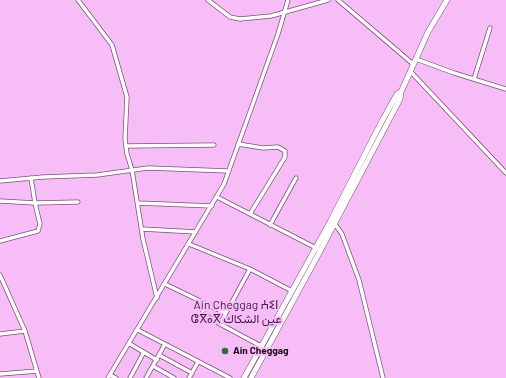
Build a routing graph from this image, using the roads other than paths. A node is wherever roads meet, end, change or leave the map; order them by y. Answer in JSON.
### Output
{"nodes":[{"id":1,"x":78,"y":0,"type":"edge"},
{"id":2,"x":208,"y":0,"type":"edge"},
{"id":3,"x":288,"y":0,"type":"edge"},
{"id":4,"x":328,"y":0,"type":"edge"},
{"id":5,"x":338,"y":0,"type":"edge"},
{"id":6,"x":446,"y":0,"type":"edge"},
{"id":7,"x":284,"y":12,"type":"junction"},
{"id":8,"x":490,"y":28,"type":"dead end"},
{"id":9,"x":415,"y":61,"type":"junction"},
{"id":10,"x":410,"y":71,"type":"junction"},
{"id":11,"x":474,"y":79,"type":"junction"},
{"id":12,"x":506,"y":89,"type":"edge"},
{"id":13,"x":401,"y":92,"type":"junction"},
{"id":14,"x":238,"y":144,"type":"junction"},
{"id":15,"x":214,"y":145,"type":"dead end"},
{"id":16,"x":126,"y":146,"type":"junction"},
{"id":17,"x":132,"y":170,"type":"junction"},
{"id":18,"x":229,"y":171,"type":"junction"},
{"id":19,"x":506,"y":173,"type":"edge"},
{"id":20,"x":31,"y":178,"type":"junction"},
{"id":21,"x":296,"y":178,"type":"dead end"},
{"id":22,"x":0,"y":181,"type":"edge"},
{"id":23,"x":217,"y":197,"type":"junction"},
{"id":24,"x":0,"y":201,"type":"edge"},
{"id":25,"x":78,"y":202,"type":"dead end"},
{"id":26,"x":35,"y":203,"type":"junction"},
{"id":27,"x":138,"y":203,"type":"junction"},
{"id":28,"x":212,"y":206,"type":"junction"},
{"id":29,"x":250,"y":214,"type":"junction"},
{"id":30,"x":335,"y":224,"type":"junction"},
{"id":31,"x":270,"y":225,"type":"junction"},
{"id":32,"x":142,"y":229,"type":"junction"},
{"id":33,"x":196,"y":232,"type":"junction"},
{"id":34,"x":0,"y":240,"type":"edge"},
{"id":35,"x":189,"y":244,"type":"junction"},
{"id":36,"x":318,"y":249,"type":"junction"},
{"id":37,"x":250,"y":269,"type":"junction"},
{"id":38,"x":0,"y":275,"type":"edge"},
{"id":39,"x":166,"y":284,"type":"junction"},
{"id":40,"x":292,"y":291,"type":"junction"},
{"id":41,"x":157,"y":298,"type":"junction"},
{"id":42,"x":206,"y":304,"type":"junction"},
{"id":43,"x":225,"y":313,"type":"junction"},
{"id":44,"x":220,"y":324,"type":"junction"},
{"id":45,"x":138,"y":330,"type":"junction"},
{"id":46,"x":26,"y":332,"type":"junction"},
{"id":47,"x":0,"y":334,"type":"edge"},
{"id":48,"x":130,"y":344,"type":"junction"},
{"id":49,"x":165,"y":344,"type":"junction"},
{"id":50,"x":261,"y":346,"type":"junction"},
{"id":51,"x":144,"y":352,"type":"junction"},
{"id":52,"x":159,"y":355,"type":"junction"},
{"id":53,"x":156,"y":360,"type":"junction"},
{"id":54,"x":198,"y":362,"type":"junction"},
{"id":55,"x":153,"y":366,"type":"junction"},
{"id":56,"x":37,"y":371,"type":"junction"},
{"id":57,"x":192,"y":373,"type":"junction"},
{"id":58,"x":0,"y":374,"type":"edge"},
{"id":59,"x":109,"y":376,"type":"edge"},
{"id":60,"x":39,"y":378,"type":"edge"},
{"id":61,"x":116,"y":378,"type":"edge"},
{"id":62,"x":130,"y":378,"type":"edge"},
{"id":63,"x":146,"y":378,"type":"edge"},
{"id":64,"x":174,"y":378,"type":"edge"},
{"id":65,"x":189,"y":378,"type":"edge"},
{"id":66,"x":230,"y":378,"type":"edge"},
{"id":67,"x":244,"y":378,"type":"edge"},
{"id":68,"x":251,"y":378,"type":"edge"},
{"id":69,"x":383,"y":378,"type":"edge"}],
"edges":[{"from":1,"to":16,"type":"street"},
{"from":2,"to":7,"type":"street"},
{"from":3,"to":7,"type":"street"},
{"from":4,"to":7,"type":"street"},
{"from":5,"to":9,"type":"street"},
{"from":6,"to":9,"type":"street"},
{"from":7,"to":14,"type":"street"},
{"from":8,"to":11,"type":"street"},
{"from":9,"to":10,"type":"street"},
{"from":9,"to":11,"type":"street"},
{"from":10,"to":13,"type":"street"},
{"from":10,"to":19,"type":"street"},
{"from":11,"to":12,"type":"street"},
{"from":13,"to":30,"type":"street"},
{"from":13,"to":36,"type":"street"},
{"from":14,"to":18,"type":"street"},
{"from":14,"to":29,"type":"street"},
{"from":15,"to":16,"type":"street"},
{"from":16,"to":17,"type":"street"},
{"from":17,"to":18,"type":"street"},
{"from":17,"to":20,"type":"street"},
{"from":17,"to":27,"type":"street"},
{"from":18,"to":23,"type":"street"},
{"from":20,"to":22,"type":"street"},
{"from":20,"to":26,"type":"street"},
{"from":21,"to":31,"type":"street"},
{"from":23,"to":28,"type":"street"},
{"from":23,"to":29,"type":"street"},
{"from":24,"to":26,"type":"street"},
{"from":25,"to":26,"type":"street"},
{"from":26,"to":34,"type":"street"},
{"from":27,"to":28,"type":"street"},
{"from":27,"to":32,"type":"street"},
{"from":28,"to":33,"type":"street"},
{"from":29,"to":31,"type":"street"},
{"from":30,"to":36,"type":"street"},
{"from":30,"to":69,"type":"street"},
{"from":31,"to":36,"type":"street"},
{"from":32,"to":33,"type":"street"},
{"from":32,"to":41,"type":"street"},
{"from":33,"to":35,"type":"street"},
{"from":35,"to":37,"type":"street"},
{"from":35,"to":39,"type":"street"},
{"from":36,"to":40,"type":"street"},
{"from":36,"to":68,"type":"street"},
{"from":37,"to":40,"type":"street"},
{"from":37,"to":43,"type":"street"},
{"from":38,"to":46,"type":"street"},
{"from":39,"to":41,"type":"street"},
{"from":39,"to":42,"type":"street"},
{"from":40,"to":50,"type":"street"},
{"from":41,"to":45,"type":"street"},
{"from":42,"to":43,"type":"street"},
{"from":42,"to":44,"type":"street"},
{"from":43,"to":44,"type":"street"},
{"from":44,"to":50,"type":"street"},
{"from":45,"to":48,"type":"street"},
{"from":45,"to":49,"type":"street"},
{"from":46,"to":47,"type":"street"},
{"from":46,"to":56,"type":"street"},
{"from":48,"to":51,"type":"street"},
{"from":48,"to":59,"type":"street"},
{"from":49,"to":52,"type":"street"},
{"from":49,"to":54,"type":"street"},
{"from":50,"to":67,"type":"street"},
{"from":51,"to":53,"type":"street"},
{"from":51,"to":62,"type":"street"},
{"from":52,"to":53,"type":"street"},
{"from":52,"to":57,"type":"street"},
{"from":53,"to":55,"type":"street"},
{"from":54,"to":57,"type":"street"},
{"from":54,"to":66,"type":"street"},
{"from":55,"to":63,"type":"street"},
{"from":55,"to":64,"type":"street"},
{"from":56,"to":58,"type":"street"},
{"from":56,"to":60,"type":"street"},
{"from":57,"to":65,"type":"street"},
{"from":59,"to":61,"type":"street"}]}
